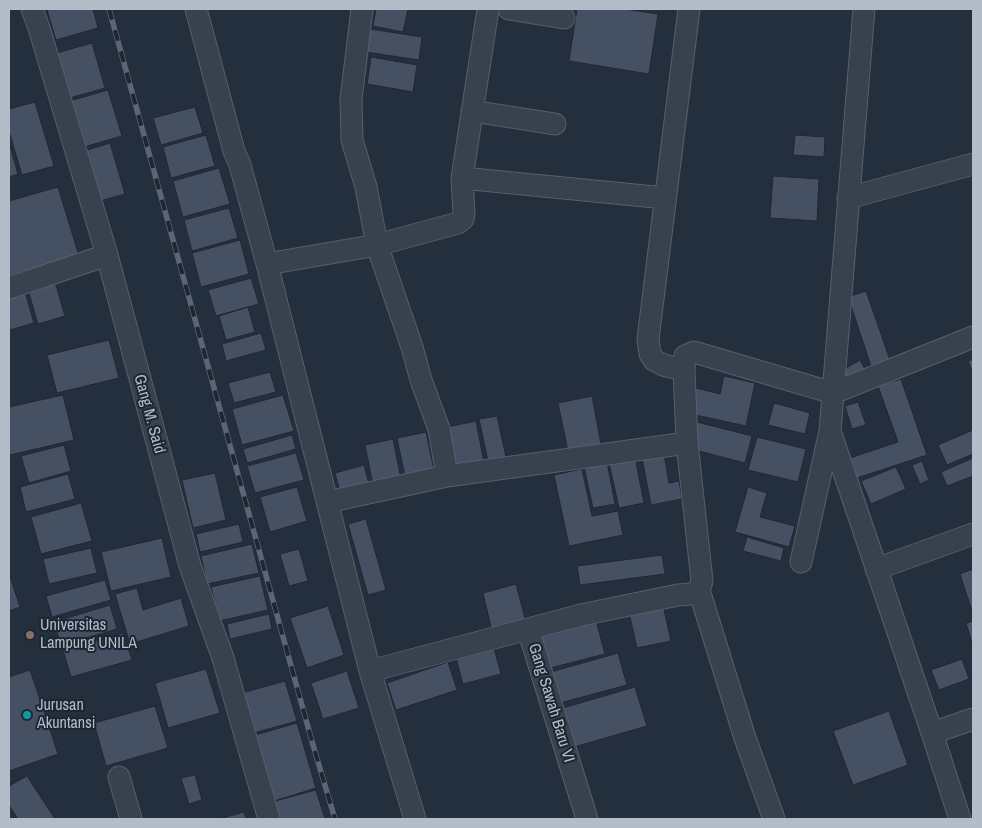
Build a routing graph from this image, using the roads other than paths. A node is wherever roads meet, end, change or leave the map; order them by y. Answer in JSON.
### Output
{"nodes":[{"id":1,"x":32,"y":9,"type":"edge"},
{"id":2,"x":196,"y":9,"type":"edge"},
{"id":3,"x":362,"y":9,"type":"edge"},
{"id":4,"x":488,"y":9,"type":"edge"},
{"id":5,"x":510,"y":9,"type":"edge"},
{"id":6,"x":689,"y":9,"type":"edge"},
{"id":7,"x":864,"y":9,"type":"edge"},
{"id":8,"x":564,"y":18,"type":"dead end"},
{"id":9,"x":472,"y":111,"type":"junction"},
{"id":10,"x":555,"y":124,"type":"dead end"},
{"id":11,"x":973,"y":164,"type":"edge"},
{"id":12,"x":462,"y":178,"type":"junction"},
{"id":13,"x":665,"y":198,"type":"junction"},
{"id":14,"x":848,"y":198,"type":"junction"},
{"id":15,"x":377,"y":245,"type":"junction"},
{"id":16,"x":106,"y":255,"type":"junction"},
{"id":17,"x":267,"y":264,"type":"junction"},
{"id":18,"x":9,"y":288,"type":"edge"},
{"id":19,"x":973,"y":337,"type":"edge"},
{"id":20,"x":684,"y":370,"type":"junction"},
{"id":21,"x":833,"y":393,"type":"junction"},
{"id":22,"x":830,"y":431,"type":"junction"},
{"id":23,"x":688,"y":442,"type":"junction"},
{"id":24,"x":448,"y":476,"type":"junction"},
{"id":25,"x":327,"y":502,"type":"junction"},
{"id":26,"x":973,"y":534,"type":"edge"},
{"id":27,"x":800,"y":562,"type":"dead end"},
{"id":28,"x":876,"y":569,"type":"junction"},
{"id":29,"x":699,"y":590,"type":"junction"},
{"id":30,"x":528,"y":629,"type":"junction"},
{"id":31,"x":370,"y":671,"type":"junction"},
{"id":32,"x":973,"y":719,"type":"edge"},
{"id":33,"x":932,"y":732,"type":"junction"},
{"id":34,"x":119,"y":777,"type":"dead end"},
{"id":35,"x":131,"y":819,"type":"edge"},
{"id":36,"x":269,"y":819,"type":"edge"},
{"id":37,"x":414,"y":819,"type":"edge"},
{"id":38,"x":587,"y":819,"type":"edge"},
{"id":39,"x":774,"y":819,"type":"edge"},
{"id":40,"x":960,"y":819,"type":"edge"}],
"edges":[{"from":1,"to":16,"type":"street","name":"Gang M. Said"},
{"from":2,"to":17,"type":"street"},
{"from":3,"to":15,"type":"street"},
{"from":4,"to":9,"type":"street"},
{"from":5,"to":8,"type":"street"},
{"from":6,"to":13,"type":"street"},
{"from":7,"to":14,"type":"street"},
{"from":9,"to":10,"type":"street"},
{"from":9,"to":12,"type":"street"},
{"from":11,"to":14,"type":"street"},
{"from":12,"to":13,"type":"street"},
{"from":12,"to":15,"type":"street"},
{"from":13,"to":20,"type":"street"},
{"from":14,"to":21,"type":"street"},
{"from":15,"to":17,"type":"street"},
{"from":15,"to":24,"type":"street"},
{"from":16,"to":18,"type":"street"},
{"from":16,"to":36,"type":"street","name":"Gang M. Said"},
{"from":17,"to":25,"type":"street"},
{"from":19,"to":21,"type":"street"},
{"from":20,"to":21,"type":"street"},
{"from":20,"to":23,"type":"street"},
{"from":21,"to":22,"type":"street"},
{"from":22,"to":27,"type":"street"},
{"from":22,"to":28,"type":"street"},
{"from":23,"to":24,"type":"street"},
{"from":23,"to":29,"type":"street"},
{"from":24,"to":25,"type":"street"},
{"from":25,"to":31,"type":"street"},
{"from":26,"to":28,"type":"street"},
{"from":28,"to":33,"type":"street"},
{"from":29,"to":30,"type":"street"},
{"from":29,"to":39,"type":"street"},
{"from":30,"to":31,"type":"street","name":"Gang Sawah Baru VI"},
{"from":30,"to":38,"type":"street","name":"Gang Sawah Baru VI"},
{"from":31,"to":37,"type":"street"},
{"from":32,"to":33,"type":"street"},
{"from":33,"to":40,"type":"street"},
{"from":34,"to":35,"type":"street"}]}
